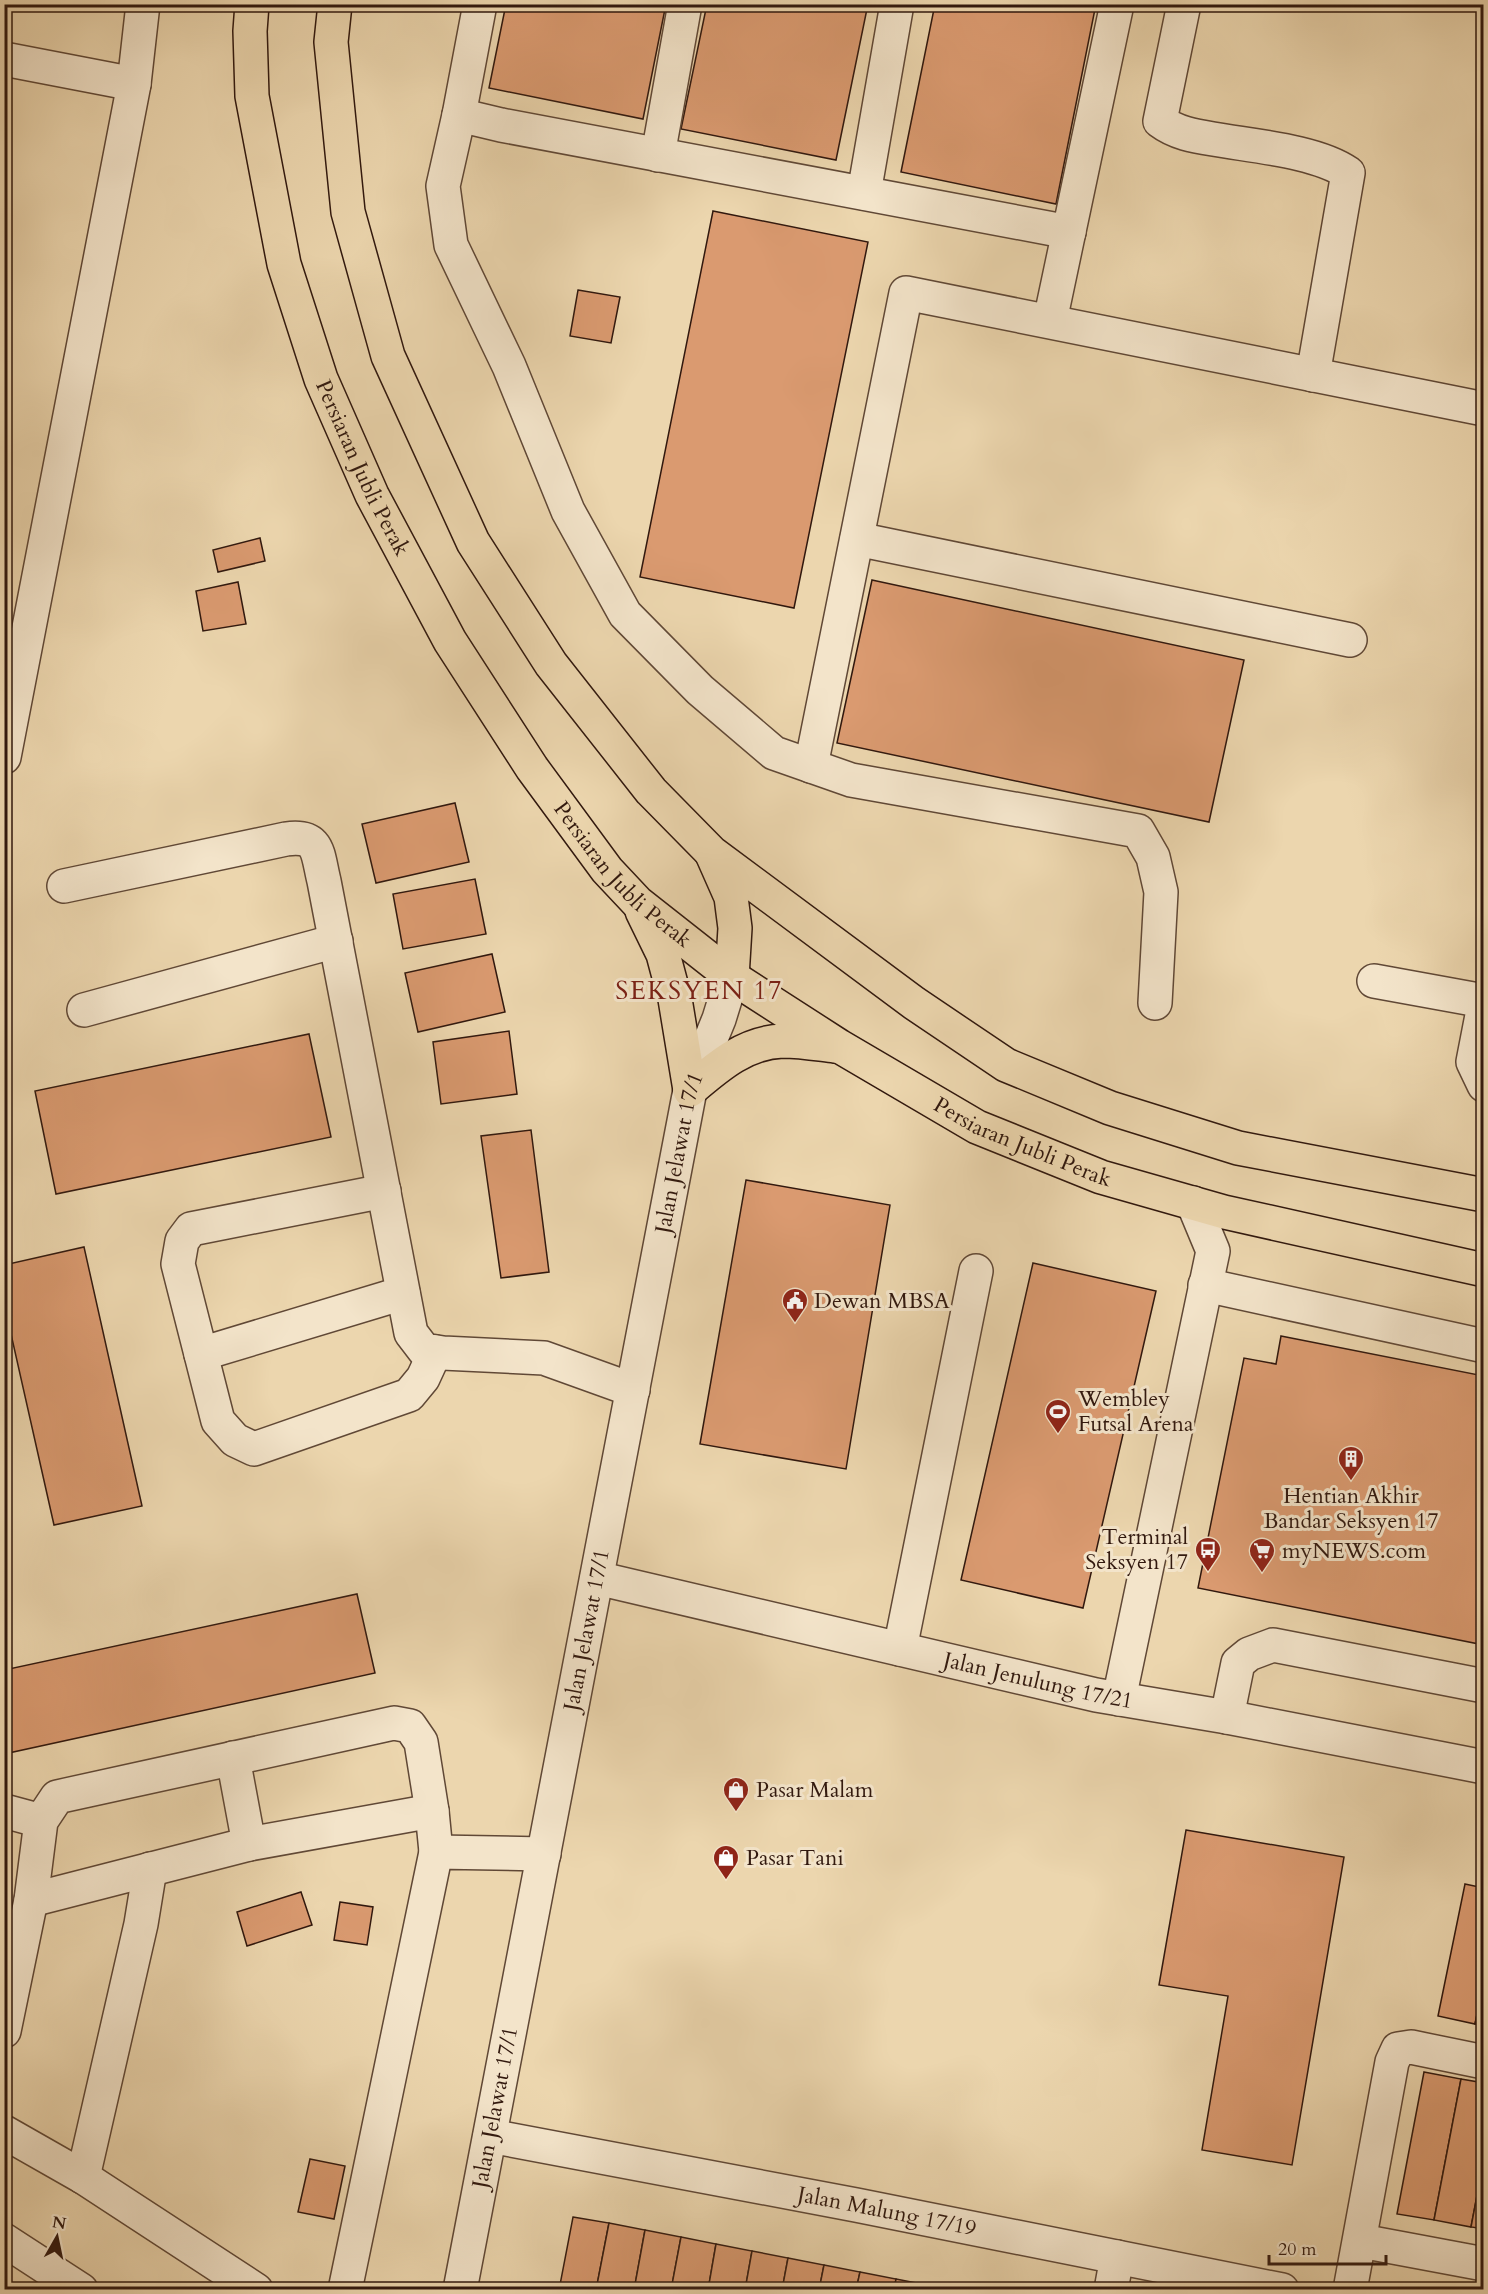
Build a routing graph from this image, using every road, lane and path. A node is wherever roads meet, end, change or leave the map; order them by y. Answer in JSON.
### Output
{"nodes":[{"id":1,"x":143,"y":4,"type":"edge"},
{"id":2,"x":252,"y":4,"type":"edge"},
{"id":3,"x":335,"y":4,"type":"edge"},
{"id":4,"x":480,"y":4,"type":"edge"},
{"id":5,"x":685,"y":4,"type":"edge"},
{"id":6,"x":897,"y":4,"type":"edge"},
{"id":7,"x":1117,"y":4,"type":"edge"},
{"id":8,"x":1184,"y":4,"type":"edge"},
{"id":9,"x":4,"y":59,"type":"edge"},
{"id":10,"x":134,"y":84,"type":"junction"},
{"id":11,"x":459,"y":115,"type":"junction"},
{"id":12,"x":658,"y":155,"type":"junction"},
{"id":13,"x":864,"y":193,"type":"junction"},
{"id":14,"x":1069,"y":232,"type":"junction"},
{"id":15,"x":1050,"y":321,"type":"junction"},
{"id":16,"x":1313,"y":375,"type":"junction"},
{"id":17,"x":1484,"y":409,"type":"edge"},
{"id":18,"x":857,"y":539,"type":"junction"},
{"id":19,"x":1350,"y":640,"type":"dead end"},
{"id":20,"x":4,"y":758,"type":"edge"},
{"id":21,"x":811,"y":766,"type":"junction"},
{"id":22,"x":712,"y":853,"type":"junction"},
{"id":23,"x":64,"y":886,"type":"dead end"},
{"id":24,"x":638,"y":903,"type":"junction"},
{"id":25,"x":336,"y":941,"type":"junction"},
{"id":26,"x":732,"y":977,"type":"junction"},
{"id":27,"x":1374,"y":981,"type":"dead end"},
{"id":28,"x":1155,"y":1003,"type":"dead end"},
{"id":29,"x":1484,"y":1003,"type":"edge"},
{"id":30,"x":84,"y":1010,"type":"dead end"},
{"id":31,"x":839,"y":1046,"type":"junction"},
{"id":32,"x":1484,"y":1085,"type":"edge"},
{"id":33,"x":690,"y":1090,"type":"junction"},
{"id":34,"x":384,"y":1191,"type":"junction"},
{"id":35,"x":1484,"y":1195,"type":"edge"},
{"id":36,"x":1193,"y":1203,"type":"junction"},
{"id":37,"x":1484,"y":1270,"type":"edge"},
{"id":38,"x":976,"y":1271,"type":"dead end"},
{"id":39,"x":1206,"y":1285,"type":"junction"},
{"id":40,"x":403,"y":1293,"type":"junction"},
{"id":41,"x":1484,"y":1346,"type":"edge"},
{"id":42,"x":435,"y":1352,"type":"junction"},
{"id":43,"x":201,"y":1354,"type":"junction"},
{"id":44,"x":633,"y":1390,"type":"junction"},
{"id":45,"x":597,"y":1578,"type":"junction"},
{"id":46,"x":900,"y":1649,"type":"junction"},
{"id":47,"x":1484,"y":1686,"type":"edge"},
{"id":48,"x":1119,"y":1699,"type":"junction"},
{"id":49,"x":1227,"y":1717,"type":"junction"},
{"id":50,"x":233,"y":1758,"type":"junction"},
{"id":51,"x":1484,"y":1767,"type":"edge"},
{"id":52,"x":4,"y":1811,"type":"edge"},
{"id":53,"x":432,"y":1811,"type":"junction"},
{"id":54,"x":41,"y":1821,"type":"junction"},
{"id":55,"x":249,"y":1844,"type":"junction"},
{"id":56,"x":436,"y":1852,"type":"junction"},
{"id":57,"x":544,"y":1854,"type":"junction"},
{"id":58,"x":150,"y":1869,"type":"junction"},
{"id":59,"x":31,"y":1900,"type":"junction"},
{"id":60,"x":4,"y":2031,"type":"edge"},
{"id":61,"x":1484,"y":2062,"type":"edge"},
{"id":62,"x":4,"y":2132,"type":"edge"},
{"id":63,"x":490,"y":2136,"type":"junction"},
{"id":64,"x":83,"y":2177,"type":"junction"},
{"id":65,"x":4,"y":2240,"type":"edge"},
{"id":66,"x":1361,"y":2241,"type":"junction"},
{"id":67,"x":1117,"y":2257,"type":"junction"},
{"id":68,"x":1484,"y":2264,"type":"edge"},
{"id":69,"x":81,"y":2289,"type":"edge"},
{"id":70,"x":256,"y":2289,"type":"edge"},
{"id":71,"x":345,"y":2289,"type":"edge"},
{"id":72,"x":460,"y":2289,"type":"edge"},
{"id":73,"x":1111,"y":2289,"type":"edge"},
{"id":74,"x":1282,"y":2289,"type":"edge"},
{"id":75,"x":1350,"y":2289,"type":"edge"}],
"edges":[{"from":1,"to":10,"type":"street"},
{"from":2,"to":24,"type":"main road","name":"Persiaran Jubli Perak"},
{"from":3,"to":22,"type":"main road"},
{"from":4,"to":11,"type":"street"},
{"from":5,"to":12,"type":"street"},
{"from":6,"to":13,"type":"street"},
{"from":7,"to":14,"type":"street"},
{"from":8,"to":16,"type":"street"},
{"from":9,"to":10,"type":"street"},
{"from":10,"to":20,"type":"street"},
{"from":11,"to":12,"type":"street"},
{"from":11,"to":21,"type":"street"},
{"from":12,"to":13,"type":"street"},
{"from":13,"to":14,"type":"street"},
{"from":14,"to":15,"type":"street"},
{"from":15,"to":16,"type":"street"},
{"from":15,"to":18,"type":"street"},
{"from":16,"to":17,"type":"street"},
{"from":18,"to":19,"type":"street"},
{"from":18,"to":21,"type":"street"},
{"from":21,"to":28,"type":"street"},
{"from":22,"to":26,"type":"main road"},
{"from":22,"to":35,"type":"main road"},
{"from":23,"to":25,"type":"street"},
{"from":24,"to":26,"type":"main road","name":"Persiaran Jubli Perak"},
{"from":24,"to":33,"type":"main road"},
{"from":25,"to":30,"type":"street"},
{"from":25,"to":34,"type":"street"},
{"from":26,"to":31,"type":"main road","name":"Persiaran Jubli Perak"},
{"from":26,"to":33,"type":"street","name":"Jalan Jelawat 17/1"},
{"from":27,"to":29,"type":"street"},
{"from":29,"to":32,"type":"street"},
{"from":31,"to":33,"type":"main road"},
{"from":31,"to":36,"type":"main road","name":"Persiaran Jubli Perak"},
{"from":33,"to":44,"type":"street","name":"Jalan Jelawat 17/1"},
{"from":34,"to":40,"type":"street"},
{"from":34,"to":43,"type":"street"},
{"from":36,"to":37,"type":"main road","name":"Persiaran Jubli Perak"},
{"from":36,"to":39,"type":"street"},
{"from":38,"to":46,"type":"street"},
{"from":39,"to":41,"type":"street"},
{"from":39,"to":48,"type":"street"},
{"from":40,"to":42,"type":"street"},
{"from":40,"to":43,"type":"street"},
{"from":42,"to":43,"type":"street"},
{"from":42,"to":44,"type":"street"},
{"from":44,"to":45,"type":"street","name":"Jalan Jelawat 17/1"},
{"from":45,"to":46,"type":"street","name":"Jalan Jenulung 17/21"},
{"from":45,"to":57,"type":"street","name":"Jalan Jelawat 17/1"},
{"from":46,"to":48,"type":"street","name":"Jalan Jenulung 17/21"},
{"from":47,"to":49,"type":"street"},
{"from":48,"to":49,"type":"street","name":"Jalan Jenulung 17/21"},
{"from":49,"to":51,"type":"street","name":"Jalan Jenulung 17/21"},
{"from":50,"to":53,"type":"street"},
{"from":50,"to":54,"type":"street"},
{"from":50,"to":55,"type":"street"},
{"from":52,"to":54,"type":"street"},
{"from":53,"to":55,"type":"street"},
{"from":53,"to":56,"type":"street"},
{"from":54,"to":59,"type":"street"},
{"from":55,"to":58,"type":"street"},
{"from":56,"to":57,"type":"street"},
{"from":56,"to":71,"type":"street"},
{"from":57,"to":63,"type":"street","name":"Jalan Jelawat 17/1"},
{"from":58,"to":59,"type":"street"},
{"from":58,"to":64,"type":"street"},
{"from":59,"to":60,"type":"street"},
{"from":61,"to":66,"type":"street"},
{"from":62,"to":64,"type":"street"},
{"from":63,"to":67,"type":"street","name":"Jalan Malung 17/19"},
{"from":63,"to":72,"type":"street","name":"Jalan Jelawat 17/1"},
{"from":64,"to":70,"type":"street"},
{"from":65,"to":69,"type":"street"},
{"from":66,"to":68,"type":"street"},
{"from":66,"to":75,"type":"street"},
{"from":67,"to":73,"type":"street"},
{"from":67,"to":74,"type":"street","name":"Jalan Malung 17/19"}]}
